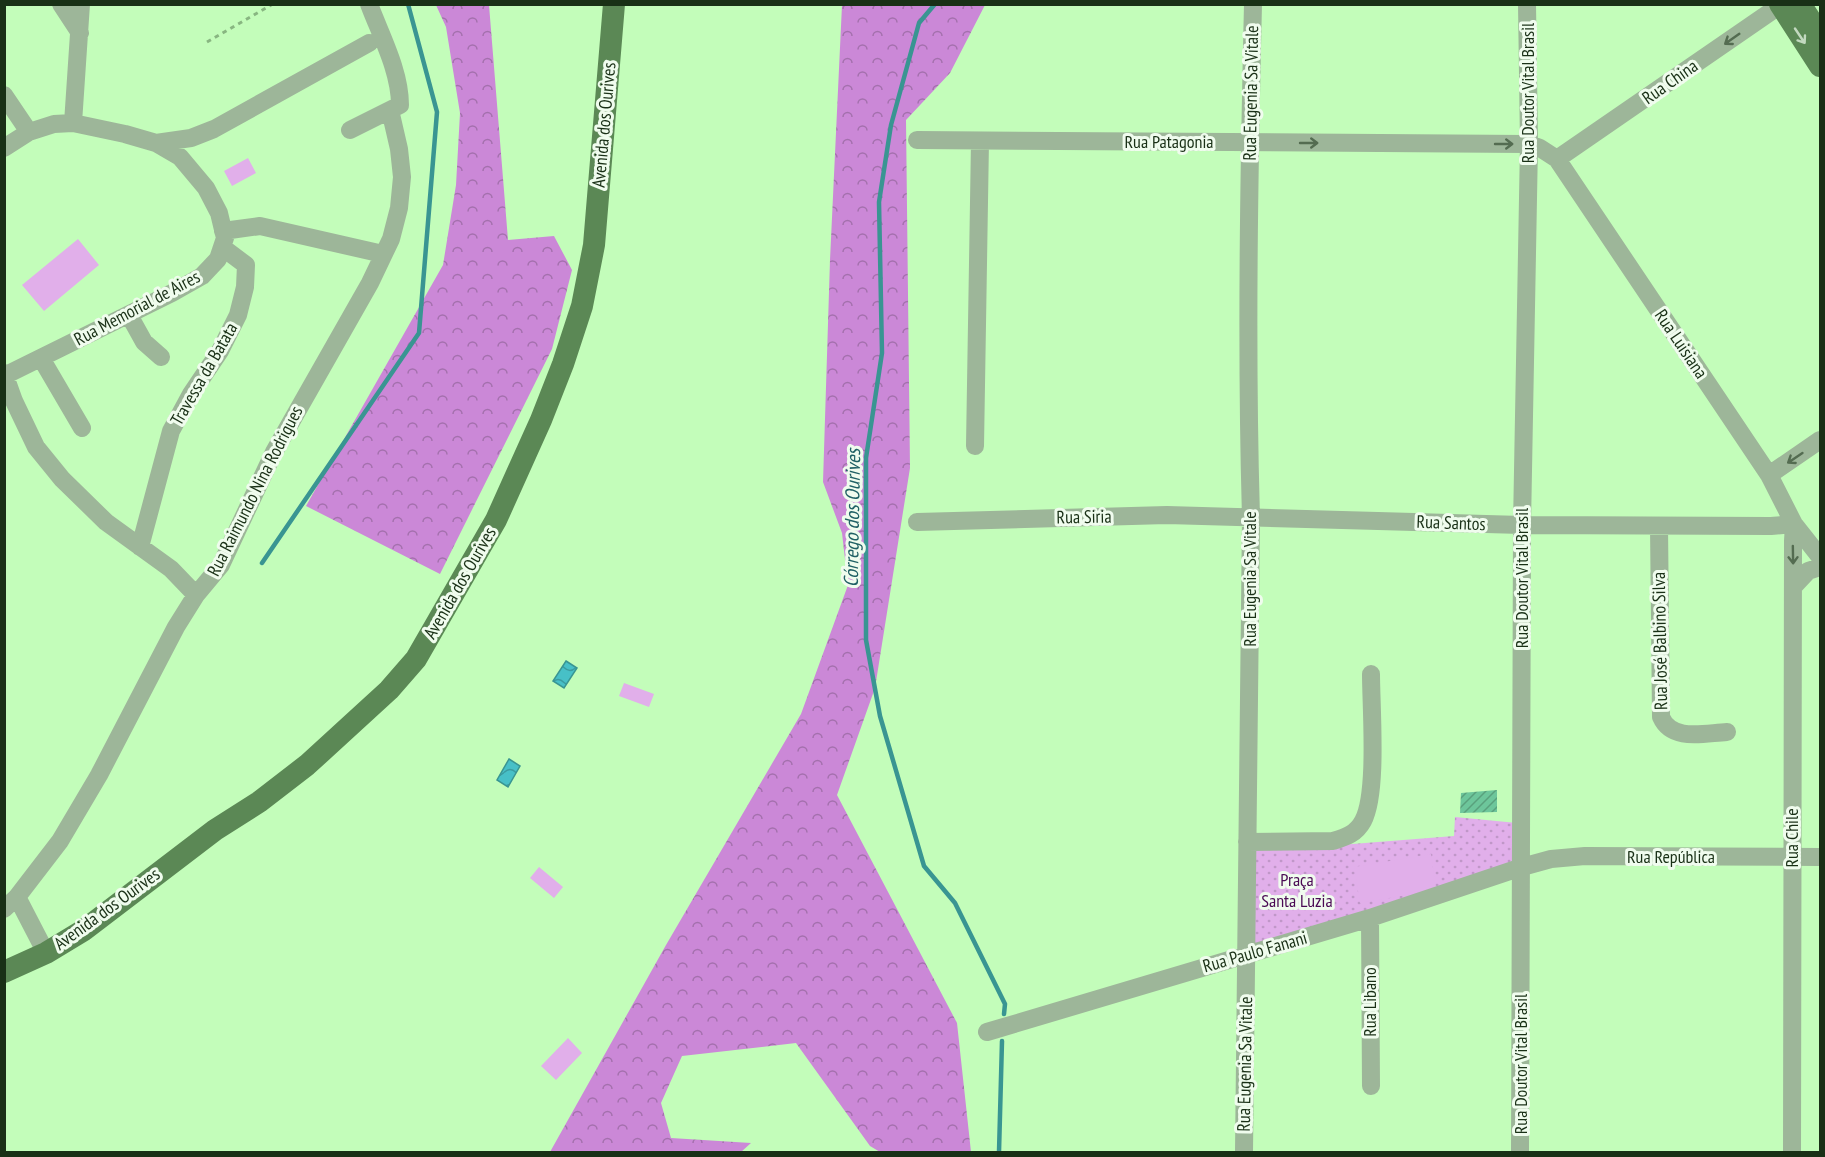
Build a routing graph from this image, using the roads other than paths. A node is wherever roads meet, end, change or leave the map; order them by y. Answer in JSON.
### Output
{"nodes":[{"id":1,"x":60,"y":4,"type":"edge"},
{"id":2,"x":81,"y":4,"type":"edge"},
{"id":3,"x":369,"y":4,"type":"edge"},
{"id":4,"x":614,"y":4,"type":"edge"},
{"id":5,"x":1253,"y":4,"type":"edge"},
{"id":6,"x":1527,"y":4,"type":"edge"},
{"id":7,"x":1786,"y":5,"type":"edge"},
{"id":8,"x":80,"y":33,"type":"junction"},
{"id":9,"x":1821,"y":34,"type":"edge"},
{"id":10,"x":369,"y":43,"type":"dead end"},
{"id":11,"x":1821,"y":66,"type":"edge"},
{"id":12,"x":4,"y":95,"type":"edge"},
{"id":13,"x":390,"y":110,"type":"junction"},
{"id":14,"x":73,"y":123,"type":"junction"},
{"id":15,"x":350,"y":130,"type":"dead end"},
{"id":16,"x":29,"y":132,"type":"junction"},
{"id":17,"x":917,"y":140,"type":"dead end"},
{"id":18,"x":980,"y":141,"type":"junction"},
{"id":19,"x":156,"y":143,"type":"junction"},
{"id":20,"x":1250,"y":143,"type":"junction"},
{"id":21,"x":1528,"y":144,"type":"junction"},
{"id":22,"x":4,"y":148,"type":"edge"},
{"id":23,"x":1557,"y":159,"type":"junction"},
{"id":24,"x":222,"y":239,"type":"junction"},
{"id":25,"x":383,"y":254,"type":"junction"},
{"id":26,"x":129,"y":315,"type":"junction"},
{"id":27,"x":161,"y":357,"type":"dead end"},
{"id":28,"x":41,"y":358,"type":"junction"},
{"id":29,"x":5,"y":374,"type":"edge"},
{"id":30,"x":82,"y":428,"type":"dead end"},
{"id":31,"x":1821,"y":440,"type":"edge"},
{"id":32,"x":975,"y":446,"type":"dead end"},
{"id":33,"x":1769,"y":475,"type":"junction"},
{"id":34,"x":1251,"y":517,"type":"junction"},
{"id":35,"x":917,"y":522,"type":"dead end"},
{"id":36,"x":1794,"y":524,"type":"junction"},
{"id":37,"x":1522,"y":525,"type":"junction"},
{"id":38,"x":1659,"y":526,"type":"junction"},
{"id":39,"x":140,"y":547,"type":"junction"},
{"id":40,"x":1821,"y":557,"type":"edge"},
{"id":41,"x":1821,"y":567,"type":"edge"},
{"id":42,"x":1792,"y":587,"type":"junction"},
{"id":43,"x":196,"y":595,"type":"junction"},
{"id":44,"x":1371,"y":674,"type":"dead end"},
{"id":45,"x":1727,"y":732,"type":"dead end"},
{"id":46,"x":1247,"y":842,"type":"junction"},
{"id":47,"x":1792,"y":857,"type":"junction"},
{"id":48,"x":1821,"y":857,"type":"edge"},
{"id":49,"x":1522,"y":867,"type":"junction"},
{"id":50,"x":11,"y":903,"type":"edge"},
{"id":51,"x":1370,"y":918,"type":"junction"},
{"id":52,"x":46,"y":953,"type":"junction"},
{"id":53,"x":1246,"y":954,"type":"junction"},
{"id":54,"x":4,"y":972,"type":"edge"},
{"id":55,"x":987,"y":1032,"type":"dead end"},
{"id":56,"x":1371,"y":1086,"type":"dead end"},
{"id":57,"x":1244,"y":1152,"type":"edge"},
{"id":58,"x":1520,"y":1152,"type":"edge"},
{"id":59,"x":1792,"y":1152,"type":"edge"}],
"edges":[{"from":1,"to":8,"type":"street"},
{"from":2,"to":8,"type":"street"},
{"from":3,"to":13,"type":"street"},
{"from":4,"to":52,"type":"main road","name":"Avenida dos Ourives"},
{"from":5,"to":20,"type":"street","name":"Rua Eugenia Sa Vitale"},
{"from":6,"to":21,"type":"street","name":"Rua Doutor Vital Brasil"},
{"from":7,"to":9,"type":"main road"},
{"from":7,"to":11,"type":"main road","one_way":true},
{"from":7,"to":23,"type":"street","name":"Rua China","one_way":true},
{"from":8,"to":14,"type":"street"},
{"from":10,"to":19,"type":"street"},
{"from":12,"to":16,"type":"street"},
{"from":13,"to":15,"type":"street"},
{"from":13,"to":25,"type":"street","name":"Rua Raimundo Nina Rodrigues"},
{"from":14,"to":16,"type":"street"},
{"from":14,"to":19,"type":"street"},
{"from":16,"to":22,"type":"street"},
{"from":17,"to":18,"type":"street","name":"Rua Patagonia"},
{"from":18,"to":20,"type":"street","name":"Rua Patagonia"},
{"from":18,"to":32,"type":"street"},
{"from":19,"to":24,"type":"street"},
{"from":20,"to":21,"type":"street","name":"Rua Patagonia","one_way":true},
{"from":20,"to":34,"type":"street","name":"Rua Eugenia Sa Vitale"},
{"from":21,"to":23,"type":"street","name":"Rua Luisiana"},
{"from":21,"to":37,"type":"street","name":"Rua Doutor Vital Brasil"},
{"from":23,"to":33,"type":"street","name":"Rua Luisiana"},
{"from":24,"to":25,"type":"street"},
{"from":24,"to":26,"type":"street","name":"Rua Memorial de Aires"},
{"from":24,"to":39,"type":"street","name":"Travessa da Batata"},
{"from":25,"to":43,"type":"street","name":"Rua Raimundo Nina Rodrigues"},
{"from":26,"to":27,"type":"street"},
{"from":26,"to":28,"type":"street","name":"Rua Memorial de Aires"},
{"from":28,"to":29,"type":"street","name":"Rua Memorial de Aires"},
{"from":28,"to":30,"type":"street"},
{"from":29,"to":39,"type":"street"},
{"from":31,"to":33,"type":"street","one_way":true},
{"from":33,"to":36,"type":"street","name":"Rua Luisiana"},
{"from":34,"to":35,"type":"street","name":"Rua Siria"},
{"from":34,"to":37,"type":"street","name":"Rua Santos"},
{"from":34,"to":46,"type":"street","name":"Rua Eugenia Sa Vitale"},
{"from":36,"to":38,"type":"street","name":"Rua Santos"},
{"from":36,"to":40,"type":"street","name":"Rua Luisiana"},
{"from":36,"to":42,"type":"street","name":"Rua Chile","one_way":true},
{"from":37,"to":38,"type":"street","name":"Rua Santos"},
{"from":37,"to":49,"type":"street","name":"Rua Doutor Vital Brasil"},
{"from":38,"to":45,"type":"street","name":"Rua José Balbino Silva"},
{"from":39,"to":43,"type":"street"},
{"from":41,"to":42,"type":"street"},
{"from":42,"to":47,"type":"street","name":"Rua Chile"},
{"from":43,"to":50,"type":"street","name":"Rua Raimundo Nina Rodrigues"},
{"from":44,"to":46,"type":"street"},
{"from":46,"to":53,"type":"street","name":"Rua Eugenia Sa Vitale"},
{"from":47,"to":48,"type":"street","name":"Rua República"},
{"from":47,"to":49,"type":"street","name":"Rua República"},
{"from":47,"to":59,"type":"street","name":"Rua Chile"},
{"from":49,"to":51,"type":"street","name":"Rua Paulo Fanani"},
{"from":49,"to":58,"type":"street","name":"Rua Doutor Vital Brasil"},
{"from":50,"to":52,"type":"street"},
{"from":51,"to":53,"type":"street","name":"Rua Paulo Fanani"},
{"from":51,"to":56,"type":"street","name":"Rua Libano"},
{"from":52,"to":54,"type":"main road","name":"Avenida dos Ourives"},
{"from":53,"to":55,"type":"street","name":"Rua Paulo Fanani"},
{"from":53,"to":57,"type":"street","name":"Rua Eugenia Sa Vitale"}]}
